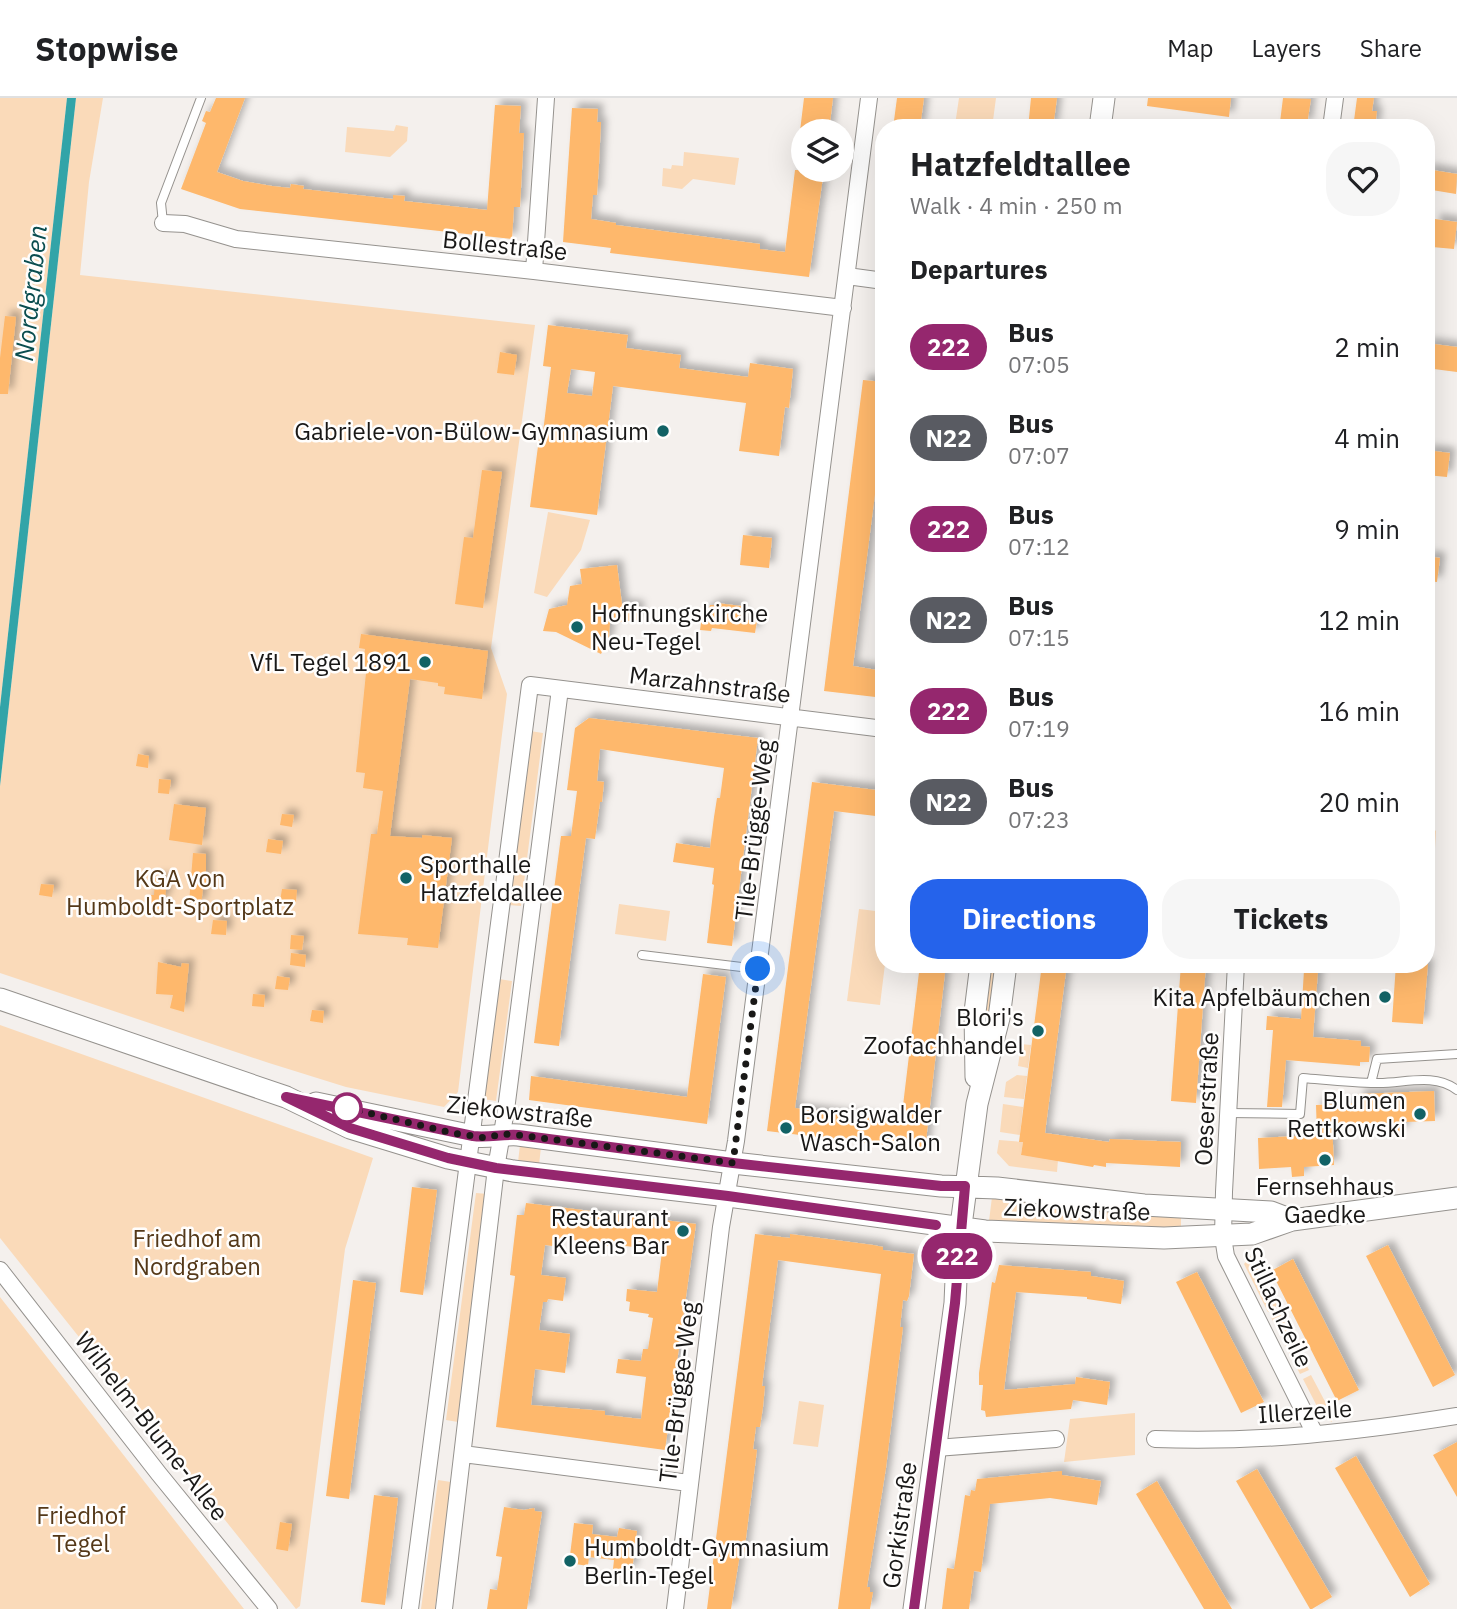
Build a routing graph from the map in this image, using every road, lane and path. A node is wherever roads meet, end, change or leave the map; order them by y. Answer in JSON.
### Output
{"nodes":[{"id":1,"x":201,"y":98,"type":"edge"},
{"id":2,"x":546,"y":98,"type":"edge"},
{"id":3,"x":869,"y":98,"type":"edge"},
{"id":4,"x":1104,"y":98,"type":"edge"},
{"id":5,"x":1335,"y":98,"type":"edge"},
{"id":6,"x":1101,"y":119,"type":"edge"},
{"id":7,"x":1332,"y":119,"type":"edge"},
{"id":8,"x":163,"y":223,"type":"joint"},
{"id":9,"x":534,"y":271,"type":"junction"},
{"id":10,"x":847,"y":276,"type":"junction"},
{"id":11,"x":875,"y":280,"type":"edge"},
{"id":12,"x":843,"y":308,"type":"junction"},
{"id":13,"x":560,"y":689,"type":"junction"},
{"id":14,"x":791,"y":717,"type":"junction"},
{"id":15,"x":875,"y":728,"type":"edge"},
{"id":16,"x":642,"y":955,"type":"dead end"},
{"id":17,"x":758,"y":969,"type":"junction"},
{"id":18,"x":980,"y":973,"type":"edge"},
{"id":19,"x":1005,"y":973,"type":"edge"},
{"id":20,"x":1236,"y":973,"type":"edge"},
{"id":21,"x":0,"y":999,"type":"edge"},
{"id":22,"x":1457,"y":1054,"type":"edge"},
{"id":23,"x":1371,"y":1083,"type":"junction"},
{"id":24,"x":1457,"y":1090,"type":"edge"},
{"id":25,"x":286,"y":1097,"type":"junction"},
{"id":26,"x":977,"y":1104,"type":"junction"},
{"id":27,"x":1228,"y":1113,"type":"junction"},
{"id":28,"x":502,"y":1134,"type":"junction"},
{"id":29,"x":473,"y":1136,"type":"junction"},
{"id":30,"x":469,"y":1163,"type":"junction"},
{"id":31,"x":733,"y":1163,"type":"junction"},
{"id":32,"x":496,"y":1168,"type":"junction"},
{"id":33,"x":965,"y":1186,"type":"junction"},
{"id":34,"x":728,"y":1196,"type":"junction"},
{"id":35,"x":1457,"y":1198,"type":"edge"},
{"id":36,"x":1224,"y":1211,"type":"junction"},
{"id":37,"x":1292,"y":1220,"type":"junction"},
{"id":38,"x":961,"y":1228,"type":"junction"},
{"id":39,"x":1223,"y":1237,"type":"junction"},
{"id":40,"x":0,"y":1270,"type":"edge"},
{"id":41,"x":1457,"y":1416,"type":"edge"},
{"id":42,"x":1315,"y":1434,"type":"junction"},
{"id":43,"x":1056,"y":1438,"type":"dead end"},
{"id":44,"x":1155,"y":1438,"type":"dead end"},
{"id":45,"x":936,"y":1448,"type":"junction"},
{"id":46,"x":463,"y":1454,"type":"junction"},
{"id":47,"x":690,"y":1483,"type":"junction"},
{"id":48,"x":269,"y":1609,"type":"edge"},
{"id":49,"x":410,"y":1609,"type":"edge"},
{"id":50,"x":444,"y":1609,"type":"edge"},
{"id":51,"x":674,"y":1609,"type":"edge"},
{"id":52,"x":914,"y":1609,"type":"edge"}],
"edges":[{"from":1,"to":8,"type":"lane"},
{"from":2,"to":9,"type":"street"},
{"from":3,"to":10,"type":"street","name":"Tile-Brügge-Weg"},
{"from":4,"to":6,"type":"street"},
{"from":5,"to":7,"type":"street"},
{"from":8,"to":9,"type":"street","name":"Bollestraße"},
{"from":9,"to":12,"type":"street","name":"Bollestraße"},
{"from":10,"to":11,"type":"street"},
{"from":10,"to":12,"type":"street","name":"Tile-Brügge-Weg"},
{"from":12,"to":14,"type":"street","name":"Tile-Brügge-Weg"},
{"from":13,"to":14,"type":"street","name":"Marzahnstraße"},
{"from":13,"to":28,"type":"street"},
{"from":13,"to":29,"type":"street","name":"Marzahnstraße"},
{"from":14,"to":15,"type":"street","name":"Marzahnstraße"},
{"from":14,"to":17,"type":"street","name":"Tile-Brügge-Weg"},
{"from":16,"to":17,"type":"lane"},
{"from":17,"to":31,"type":"street","name":"Tile-Brügge-Weg"},
{"from":18,"to":26,"type":"street","name":"Gorkistraße"},
{"from":19,"to":26,"type":"street","name":"Gorkistraße"},
{"from":20,"to":27,"type":"street","name":"Oeserstraße"},
{"from":21,"to":25,"type":"street","name":"Ziekowstraße"},
{"from":22,"to":23,"type":"lane"},
{"from":23,"to":24,"type":"lane"},
{"from":23,"to":27,"type":"lane"},
{"from":25,"to":29,"type":"street","name":"Ziekowstraße"},
{"from":25,"to":30,"type":"street","name":"Ziekowstraße"},
{"from":26,"to":33,"type":"street","name":"Gorkistraße"},
{"from":27,"to":36,"type":"street","name":"Oeserstraße"},
{"from":28,"to":29,"type":"street","name":"Ziekowstraße"},
{"from":28,"to":31,"type":"street","name":"Ziekowstraße"},
{"from":28,"to":32,"type":"street"},
{"from":29,"to":30,"type":"street"},
{"from":30,"to":32,"type":"street","name":"Ziekowstraße"},
{"from":30,"to":49,"type":"street"},
{"from":31,"to":33,"type":"street","name":"Ziekowstraße"},
{"from":31,"to":34,"type":"street","name":"Tile-Brügge-Weg"},
{"from":32,"to":34,"type":"street","name":"Ziekowstraße"},
{"from":32,"to":46,"type":"street"},
{"from":33,"to":36,"type":"street","name":"Ziekowstraße"},
{"from":33,"to":38,"type":"street","name":"Gorkistraße"},
{"from":34,"to":38,"type":"street","name":"Ziekowstraße"},
{"from":34,"to":47,"type":"street","name":"Tile-Brügge-Weg"},
{"from":35,"to":37,"type":"street","name":"Ziekowstraße"},
{"from":36,"to":37,"type":"street","name":"Ziekowstraße"},
{"from":36,"to":39,"type":"street","name":"Oeserstraße"},
{"from":37,"to":39,"type":"street","name":"Ziekowstraße"},
{"from":38,"to":39,"type":"street","name":"Ziekowstraße"},
{"from":38,"to":45,"type":"street","name":"Gorkistraße"},
{"from":39,"to":42,"type":"street","name":"Stillachzeile"},
{"from":40,"to":48,"type":"street","name":"Wilhelm-Blume-Allee"},
{"from":41,"to":42,"type":"street","name":"Illerzeile"},
{"from":42,"to":44,"type":"street","name":"Illerzeile"},
{"from":43,"to":45,"type":"street","name":"Gorkistraße"},
{"from":45,"to":52,"type":"street","name":"Gorkistraße"},
{"from":46,"to":47,"type":"street"},
{"from":46,"to":50,"type":"street"},
{"from":47,"to":51,"type":"street","name":"Tile-Brügge-Weg"}]}
